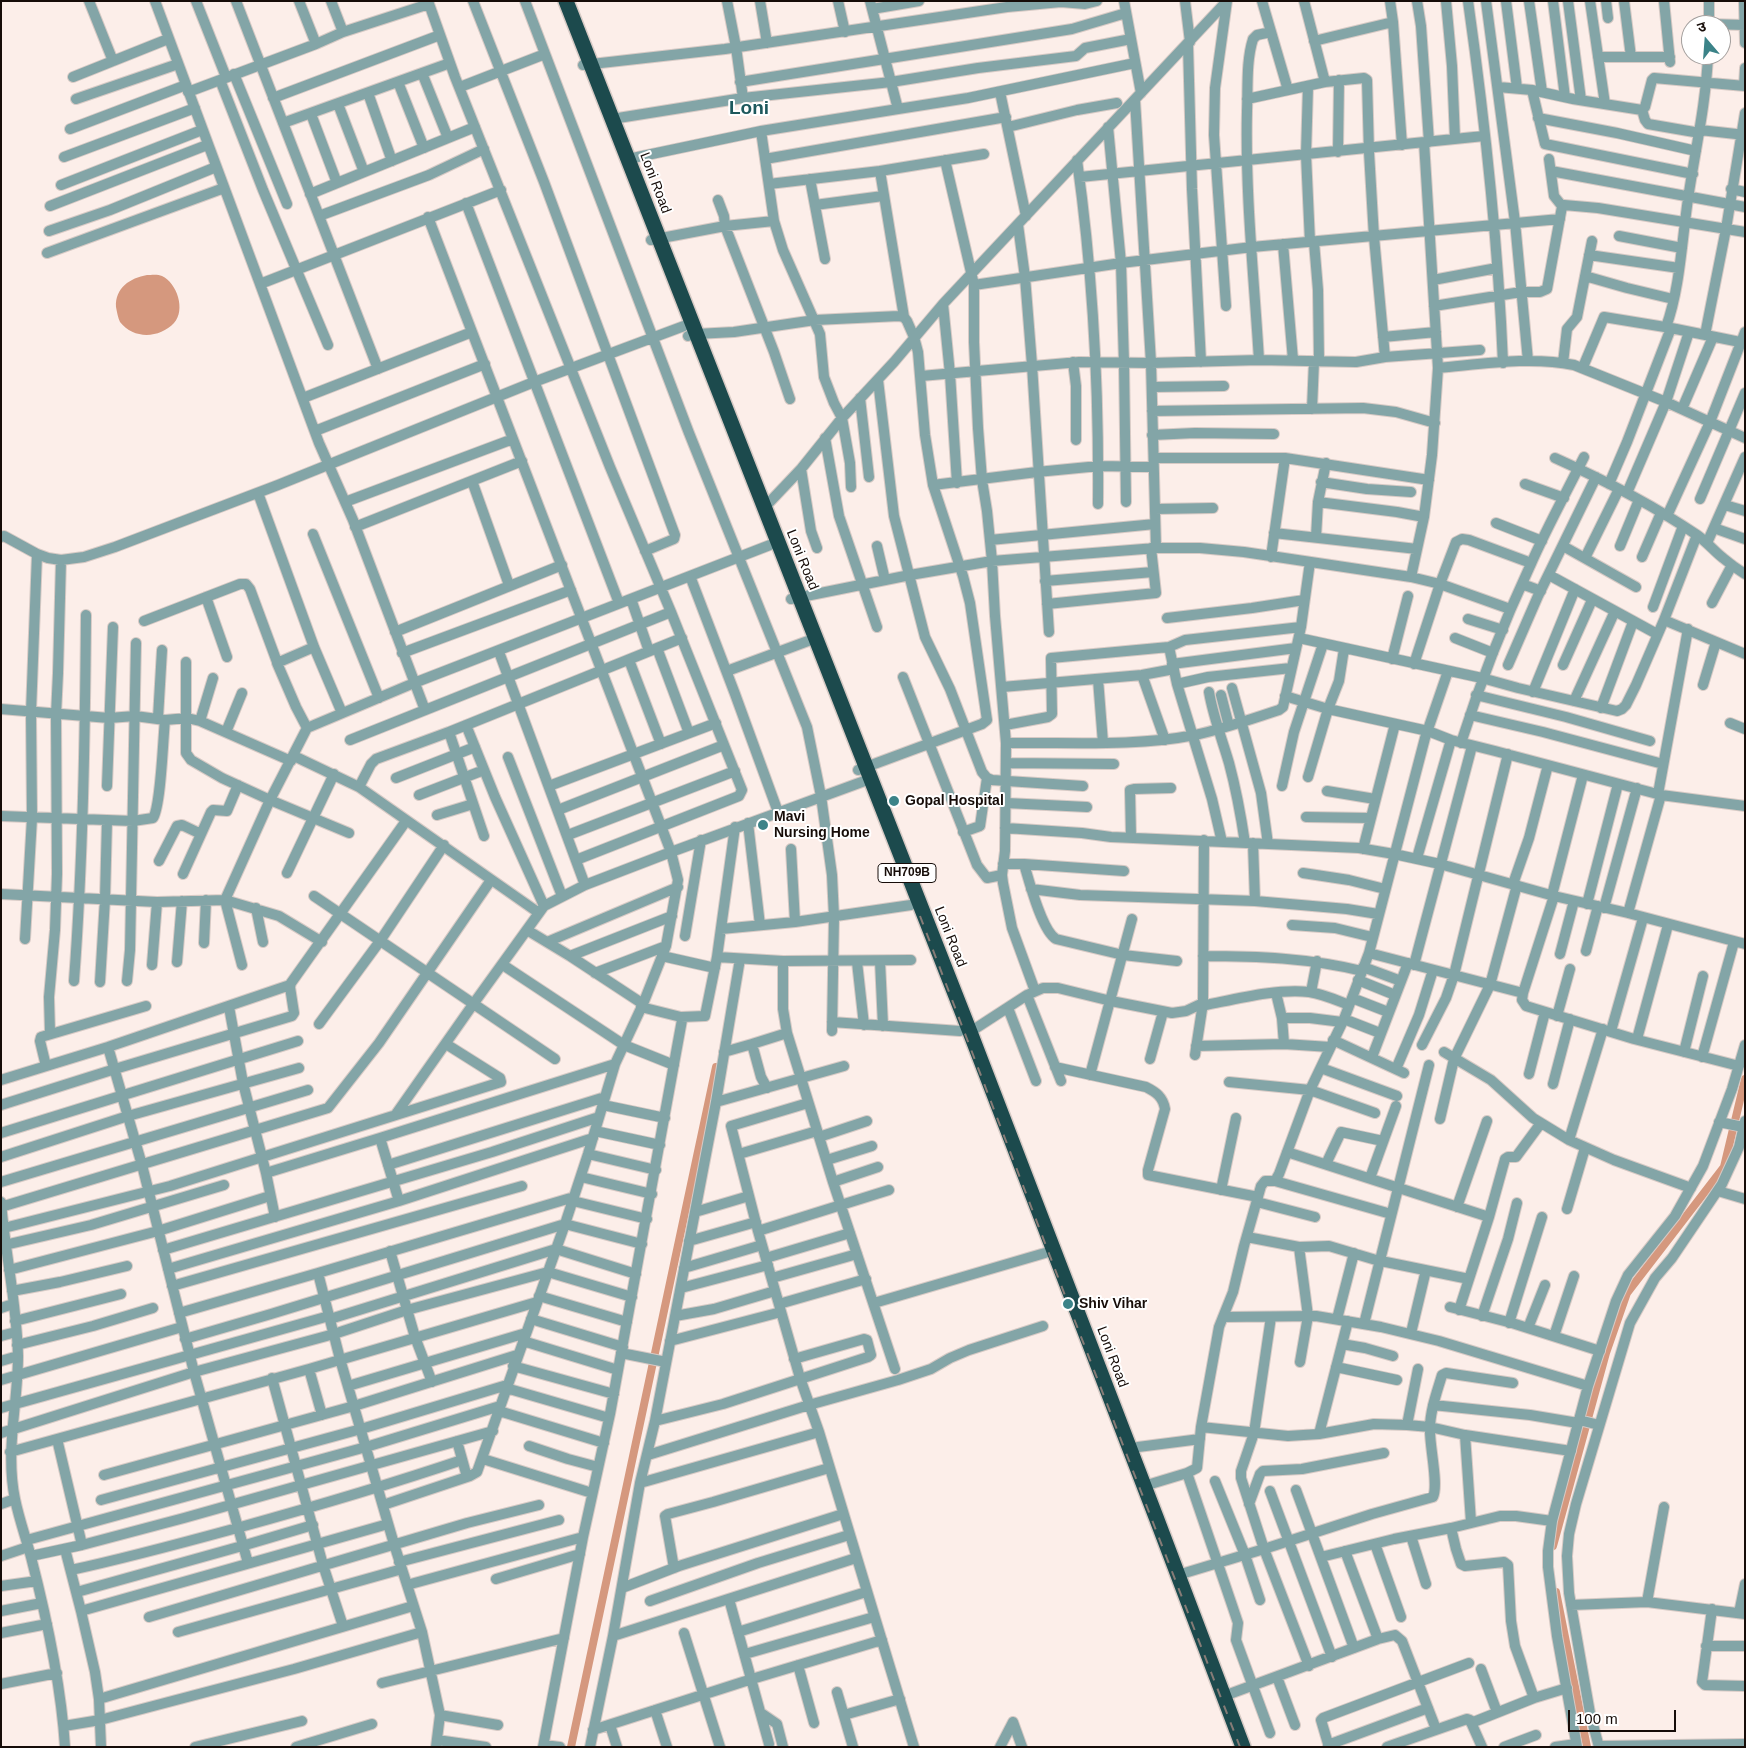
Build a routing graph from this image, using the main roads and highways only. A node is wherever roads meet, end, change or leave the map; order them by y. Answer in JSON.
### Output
{"nodes":[{"id":1,"x":558,"y":1,"type":"edge"},
{"id":2,"x":566,"y":1,"type":"edge"},
{"id":3,"x":587,"y":65,"type":"junction"},
{"id":4,"x":655,"y":239,"type":"junction"},
{"id":5,"x":690,"y":332,"type":"junction"},
{"id":6,"x":795,"y":598,"type":"junction"},
{"id":7,"x":864,"y":775,"type":"junction"},
{"id":8,"x":965,"y":1031,"type":"junction"},
{"id":9,"x":1234,"y":1747,"type":"edge"},
{"id":10,"x":1243,"y":1747,"type":"edge"}],
"edges":[{"from":1,"to":3,"type":"highway","name":"Loni Road","number":"NH709B"},
{"from":2,"to":3,"type":"highway","name":"Loni Road","number":"NH709B"},
{"from":3,"to":4,"type":"highway","name":"Loni Road","number":"NH709B"},
{"from":3,"to":4,"type":"highway","name":"Loni Road","number":"NH709B"},
{"from":4,"to":5,"type":"highway","name":"Loni Road","number":"NH709B"},
{"from":5,"to":6,"type":"highway","name":"Loni Road","number":"NH709B"},
{"from":5,"to":6,"type":"highway","name":"Loni Road","number":"NH709B"},
{"from":6,"to":7,"type":"highway","name":"Loni Road","number":"NH709B"},
{"from":6,"to":7,"type":"highway","name":"Loni Road","number":"NH709B"},
{"from":7,"to":8,"type":"highway","name":"Loni Road","number":"NH709B"},
{"from":7,"to":8,"type":"highway","name":"Loni Road","number":"NH709B"},
{"from":8,"to":9,"type":"highway","name":"Loni Road","number":"NH709B"},
{"from":8,"to":10,"type":"highway","name":"Loni Road","number":"NH709B"}]}
